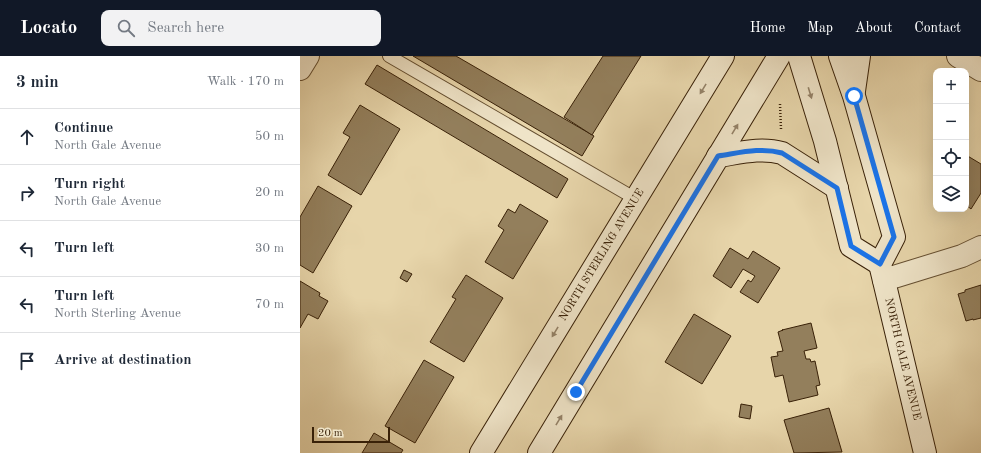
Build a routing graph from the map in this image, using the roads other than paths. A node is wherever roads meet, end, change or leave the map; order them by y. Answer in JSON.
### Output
{"nodes":[{"id":1,"x":308,"y":56,"type":"edge"},
{"id":2,"x":389,"y":56,"type":"edge"},
{"id":3,"x":723,"y":56,"type":"edge"},
{"id":4,"x":779,"y":56,"type":"edge"},
{"id":5,"x":799,"y":56,"type":"edge"},
{"id":6,"x":840,"y":56,"type":"edge"},
{"id":7,"x":859,"y":56,"type":"edge"},
{"id":8,"x":958,"y":56,"type":"edge"},
{"id":9,"x":300,"y":69,"type":"edge"},
{"id":10,"x":981,"y":70,"type":"edge"},
{"id":11,"x":854,"y":96,"type":"junction"},
{"id":12,"x":718,"y":156,"type":"junction"},
{"id":13,"x":837,"y":188,"type":"junction"},
{"id":14,"x":636,"y":199,"type":"junction"},
{"id":15,"x":981,"y":247,"type":"edge"},
{"id":16,"x":882,"y":272,"type":"junction"},
{"id":17,"x":481,"y":453,"type":"edge"},
{"id":18,"x":539,"y":453,"type":"edge"},
{"id":19,"x":925,"y":453,"type":"edge"}],
"edges":[{"from":1,"to":9,"type":"main road"},
{"from":2,"to":14,"type":"lane"},
{"from":3,"to":14,"type":"main road","name":"NORTH STERLING AVENUE","one_way":true},
{"from":12,"to":4,"type":"main road","one_way":true},
{"from":5,"to":13,"type":"main road","one_way":true},
{"from":6,"to":11,"type":"main road"},
{"from":7,"to":11,"type":"main road"},
{"from":8,"to":10,"type":"main road"},
{"from":11,"to":16,"type":"main road"},
{"from":12,"to":13,"type":"main road"},
{"from":18,"to":12,"type":"main road","one_way":true},
{"from":13,"to":16,"type":"main road"},
{"from":14,"to":17,"type":"main road","name":"NORTH STERLING AVENUE","one_way":true},
{"from":15,"to":16,"type":"main road"},
{"from":16,"to":19,"type":"main road","name":"NORTH GALE AVENUE"}]}
